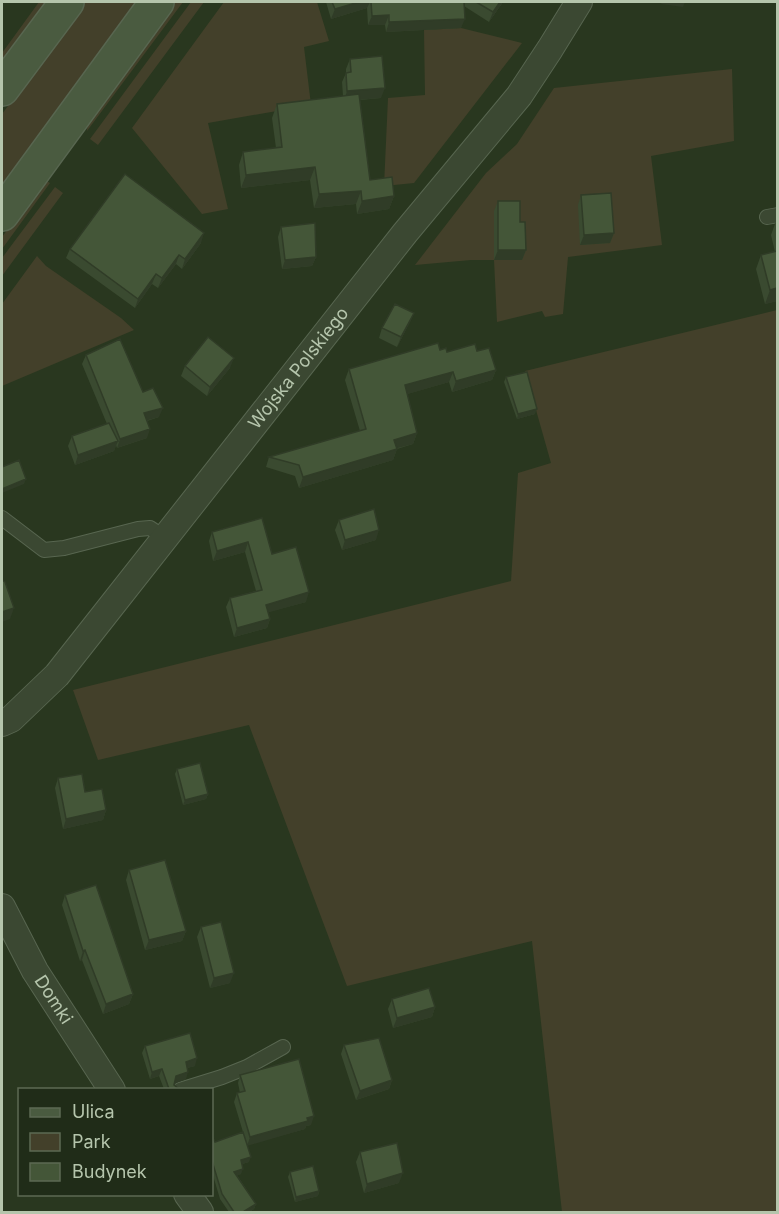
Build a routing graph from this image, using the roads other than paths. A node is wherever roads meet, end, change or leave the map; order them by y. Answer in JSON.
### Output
{"nodes":[{"id":1,"x":66,"y":2,"type":"edge"},
{"id":2,"x":157,"y":2,"type":"edge"},
{"id":3,"x":579,"y":2,"type":"edge"},
{"id":4,"x":2,"y":89,"type":"edge"},
{"id":5,"x":2,"y":214,"type":"edge"},
{"id":6,"x":2,"y":518,"type":"edge"},
{"id":7,"x":165,"y":538,"type":"junction"},
{"id":8,"x":2,"y":723,"type":"edge"},
{"id":9,"x":2,"y":907,"type":"edge"},
{"id":10,"x":282,"y":1047,"type":"dead end"},
{"id":11,"x":111,"y":1088,"type":"edge"},
{"id":12,"x":184,"y":1088,"type":"edge"},
{"id":13,"x":188,"y":1196,"type":"edge"},
{"id":14,"x":200,"y":1212,"type":"edge"}],
"edges":[{"from":1,"to":4,"type":"main road"},
{"from":2,"to":5,"type":"main road"},
{"from":3,"to":7,"type":"street","name":"Wojska Polskiego"},
{"from":6,"to":7,"type":"lane"},
{"from":7,"to":8,"type":"street","name":"Wojska Polskiego"},
{"from":9,"to":11,"type":"street","name":"Domki"},
{"from":10,"to":12,"type":"lane"},
{"from":13,"to":14,"type":"street"}]}
